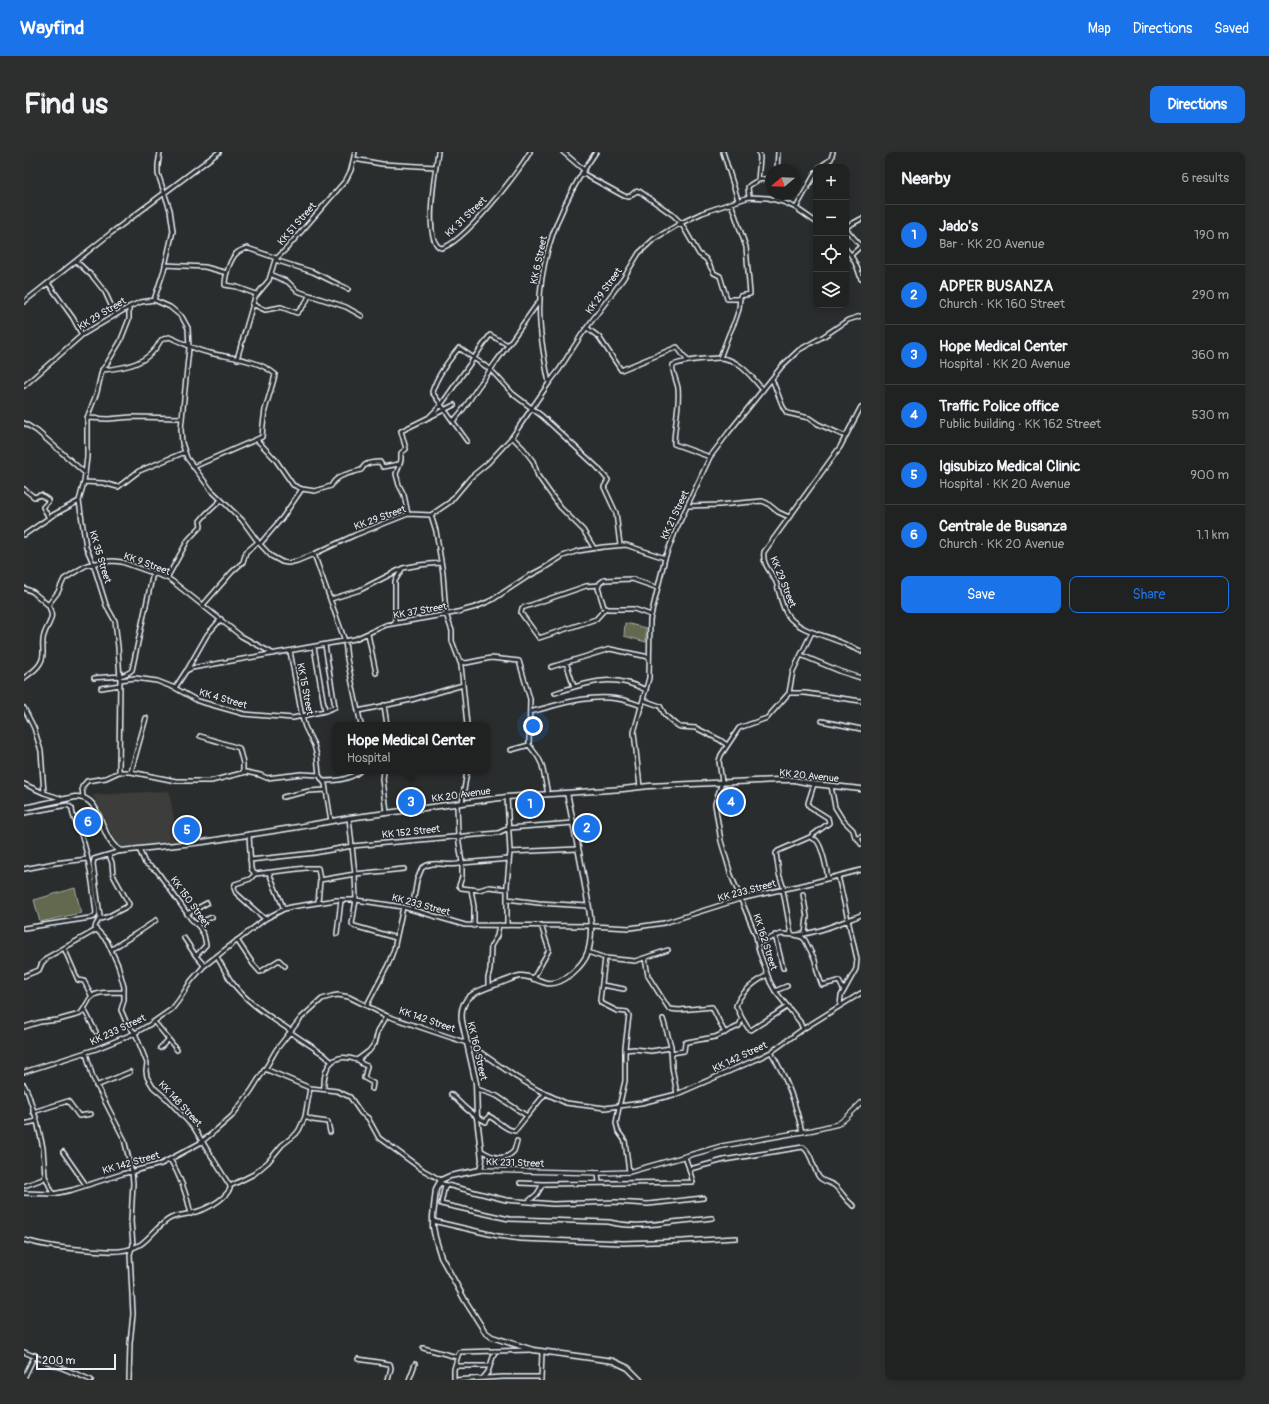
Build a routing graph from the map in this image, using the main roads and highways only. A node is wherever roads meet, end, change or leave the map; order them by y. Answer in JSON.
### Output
{"nodes":[{"id":1,"x":861,"y":789,"type":"edge"},
{"id":2,"x":567,"y":793,"type":"junction"},
{"id":3,"x":24,"y":808,"type":"edge"},
{"id":4,"x":480,"y":1170,"type":"joint"},
{"id":5,"x":640,"y":1380,"type":"edge"}],
"edges":[{"from":1,"to":2,"type":"main road","name":"KK 20 Avenue"},
{"from":2,"to":3,"type":"main road","name":"KK 20 Avenue"},
{"from":2,"to":4,"type":"main road","name":"KK 160 Street"},
{"from":4,"to":5,"type":"main road","name":"KK 231 Street"}]}
